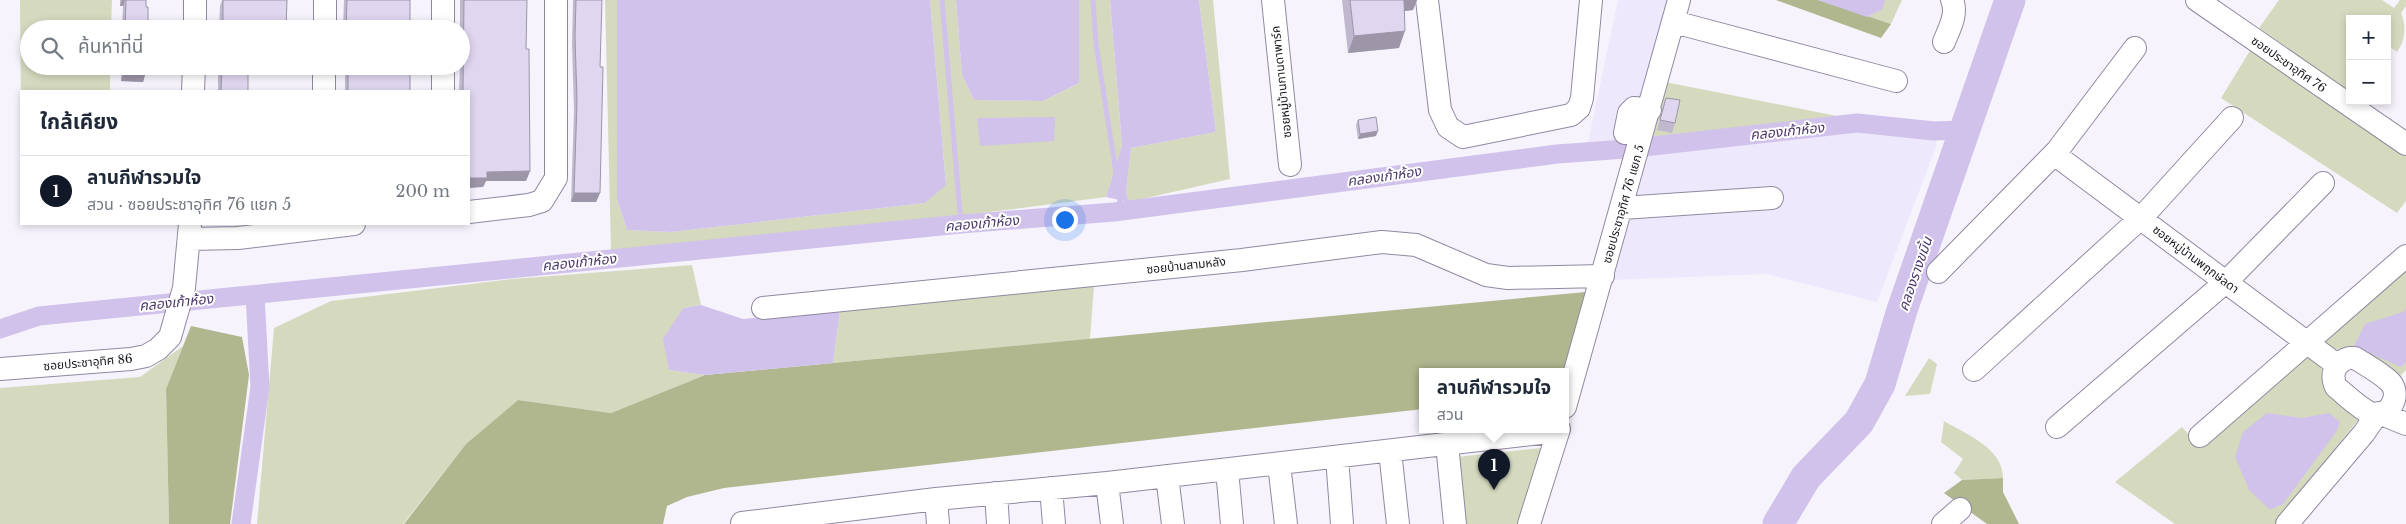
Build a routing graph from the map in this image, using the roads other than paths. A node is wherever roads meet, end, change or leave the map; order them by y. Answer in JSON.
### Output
{"nodes":[{"id":1,"x":195,"y":0,"type":"edge"},
{"id":2,"x":325,"y":0,"type":"edge"},
{"id":3,"x":443,"y":0,"type":"edge"},
{"id":4,"x":556,"y":0,"type":"edge"},
{"id":5,"x":1273,"y":0,"type":"edge"},
{"id":6,"x":1427,"y":0,"type":"edge"},
{"id":7,"x":1590,"y":0,"type":"edge"},
{"id":8,"x":1679,"y":0,"type":"edge"},
{"id":9,"x":1952,"y":0,"type":"edge"},
{"id":10,"x":2197,"y":0,"type":"edge"},
{"id":11,"x":195,"y":20,"type":"edge"},
{"id":12,"x":325,"y":20,"type":"edge"},
{"id":13,"x":443,"y":20,"type":"edge"},
{"id":14,"x":1674,"y":22,"type":"junction"},
{"id":15,"x":1944,"y":42,"type":"dead end"},
{"id":16,"x":2135,"y":48,"type":"dead end"},
{"id":17,"x":194,"y":75,"type":"edge"},
{"id":18,"x":324,"y":75,"type":"edge"},
{"id":19,"x":443,"y":75,"type":"edge"},
{"id":20,"x":1896,"y":81,"type":"dead end"},
{"id":21,"x":194,"y":90,"type":"edge"},
{"id":22,"x":324,"y":90,"type":"edge"},
{"id":23,"x":443,"y":90,"type":"edge"},
{"id":24,"x":2232,"y":118,"type":"dead end"},
{"id":25,"x":2406,"y":144,"type":"edge"},
{"id":26,"x":2054,"y":154,"type":"junction"},
{"id":27,"x":1290,"y":165,"type":"dead end"},
{"id":28,"x":2323,"y":183,"type":"dead end"},
{"id":29,"x":1772,"y":198,"type":"dead end"},
{"id":30,"x":1622,"y":208,"type":"junction"},
{"id":31,"x":470,"y":212,"type":"edge"},
{"id":32,"x":2140,"y":218,"type":"junction"},
{"id":33,"x":323,"y":225,"type":"edge"},
{"id":34,"x":190,"y":231,"type":"edge"},
{"id":35,"x":2406,"y":256,"type":"edge"},
{"id":36,"x":1938,"y":272,"type":"dead end"},
{"id":37,"x":1603,"y":276,"type":"junction"},
{"id":38,"x":2226,"y":282,"type":"junction"},
{"id":39,"x":763,"y":308,"type":"dead end"},
{"id":40,"x":2307,"y":343,"type":"junction"},
{"id":41,"x":2337,"y":365,"type":"junction"},
{"id":42,"x":0,"y":369,"type":"edge"},
{"id":43,"x":1974,"y":370,"type":"dead end"},
{"id":44,"x":1569,"y":393,"type":"edge"},
{"id":45,"x":2402,"y":394,"type":"edge"},
{"id":46,"x":2378,"y":414,"type":"junction"},
{"id":47,"x":2406,"y":424,"type":"edge"},
{"id":48,"x":2057,"y":427,"type":"dead end"},
{"id":49,"x":1535,"y":433,"type":"edge"},
{"id":50,"x":1558,"y":433,"type":"edge"},
{"id":51,"x":2200,"y":436,"type":"dead end"},
{"id":52,"x":1447,"y":444,"type":"junction"},
{"id":53,"x":1390,"y":451,"type":"junction"},
{"id":54,"x":1337,"y":457,"type":"junction"},
{"id":55,"x":1279,"y":464,"type":"junction"},
{"id":56,"x":1227,"y":470,"type":"junction"},
{"id":57,"x":1167,"y":476,"type":"junction"},
{"id":58,"x":1107,"y":483,"type":"junction"},
{"id":59,"x":1051,"y":488,"type":"junction"},
{"id":60,"x":996,"y":493,"type":"junction"},
{"id":61,"x":936,"y":499,"type":"junction"},
{"id":62,"x":1960,"y":509,"type":"dead end"},
{"id":63,"x":742,"y":523,"type":"dead end"},
{"id":64,"x":938,"y":524,"type":"edge"},
{"id":65,"x":998,"y":524,"type":"edge"},
{"id":66,"x":1054,"y":524,"type":"edge"},
{"id":67,"x":1112,"y":524,"type":"edge"},
{"id":68,"x":1173,"y":524,"type":"edge"},
{"id":69,"x":1232,"y":524,"type":"edge"},
{"id":70,"x":1286,"y":524,"type":"edge"},
{"id":71,"x":1342,"y":524,"type":"edge"},
{"id":72,"x":1398,"y":524,"type":"edge"},
{"id":73,"x":1455,"y":524,"type":"edge"},
{"id":74,"x":1529,"y":524,"type":"edge"},
{"id":75,"x":1943,"y":524,"type":"edge"},
{"id":76,"x":2286,"y":524,"type":"edge"}],
"edges":[{"from":1,"to":11,"type":"street"},
{"from":2,"to":12,"type":"street"},
{"from":3,"to":13,"type":"street"},
{"from":4,"to":31,"type":"street"},
{"from":5,"to":27,"type":"street","name":"ซอยหมู่บ้านกานดาพาร์ค"},
{"from":6,"to":7,"type":"street"},
{"from":8,"to":14,"type":"street","name":"ซอยประชาอุทิศ 76 แยก 5"},
{"from":9,"to":15,"type":"street"},
{"from":10,"to":25,"type":"street","name":"ซอยประชาอุทิศ 76"},
{"from":14,"to":20,"type":"street"},
{"from":14,"to":30,"type":"street","name":"ซอยประชาอุทิศ 76 แยก 5"},
{"from":16,"to":26,"type":"street"},
{"from":17,"to":21,"type":"street"},
{"from":18,"to":22,"type":"street"},
{"from":19,"to":23,"type":"street"},
{"from":24,"to":32,"type":"street"},
{"from":26,"to":32,"type":"street","name":"ซอยหมู่บ้านพฤกษ์ลดา"},
{"from":26,"to":36,"type":"street"},
{"from":28,"to":38,"type":"street"},
{"from":29,"to":30,"type":"street"},
{"from":30,"to":37,"type":"street","name":"ซอยประชาอุทิศ 76 แยก 5"},
{"from":32,"to":38,"type":"street","name":"ซอยหมู่บ้านพฤกษ์ลดา"},
{"from":32,"to":43,"type":"street"},
{"from":33,"to":34,"type":"street"},
{"from":34,"to":42,"type":"street","name":"ซอยประชาอุทิศ 86"},
{"from":35,"to":40,"type":"street"},
{"from":37,"to":39,"type":"street","name":"ซอยบ้านสามหลัง"},
{"from":37,"to":44,"type":"street","name":"ซอยประชาอุทิศ 76 แยก 5"},
{"from":38,"to":40,"type":"street","name":"ซอยหมู่บ้านพฤกษ์ลดา"},
{"from":38,"to":48,"type":"street"},
{"from":40,"to":41,"type":"street","name":"ซอยหมู่บ้านพฤกษ์ลดา"},
{"from":40,"to":51,"type":"street"},
{"from":41,"to":45,"type":"street"},
{"from":41,"to":46,"type":"street"},
{"from":45,"to":46,"type":"street"},
{"from":46,"to":47,"type":"street"},
{"from":46,"to":76,"type":"street"},
{"from":49,"to":52,"type":"street"},
{"from":50,"to":74,"type":"street"},
{"from":52,"to":53,"type":"street"},
{"from":52,"to":73,"type":"street"},
{"from":53,"to":54,"type":"street"},
{"from":53,"to":72,"type":"street"},
{"from":54,"to":55,"type":"street"},
{"from":54,"to":71,"type":"street"},
{"from":55,"to":56,"type":"street"},
{"from":55,"to":70,"type":"street"},
{"from":56,"to":57,"type":"street"},
{"from":56,"to":69,"type":"street"},
{"from":57,"to":58,"type":"street"},
{"from":57,"to":68,"type":"street"},
{"from":58,"to":59,"type":"street"},
{"from":58,"to":67,"type":"street"},
{"from":59,"to":60,"type":"street"},
{"from":59,"to":66,"type":"street"},
{"from":60,"to":61,"type":"street"},
{"from":60,"to":65,"type":"street"},
{"from":61,"to":63,"type":"street"},
{"from":61,"to":64,"type":"street"},
{"from":62,"to":75,"type":"street"}]}
